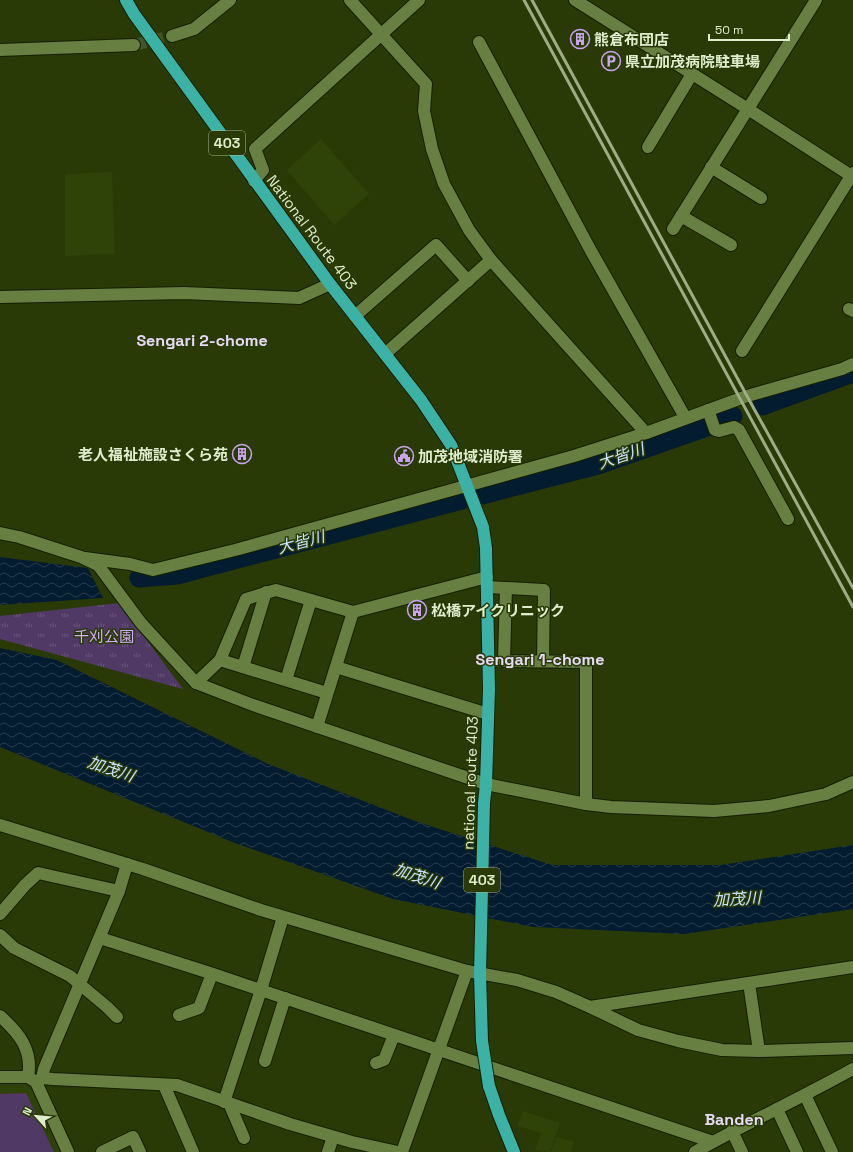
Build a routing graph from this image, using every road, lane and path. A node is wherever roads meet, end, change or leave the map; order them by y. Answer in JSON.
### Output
{"nodes":[{"id":1,"x":126,"y":0,"type":"edge"},
{"id":2,"x":230,"y":0,"type":"edge"},
{"id":3,"x":350,"y":0,"type":"edge"},
{"id":4,"x":419,"y":0,"type":"edge"},
{"id":5,"x":575,"y":0,"type":"edge"},
{"id":6,"x":816,"y":0,"type":"edge"},
{"id":7,"x":172,"y":36,"type":"tunnel mouth"},
{"id":8,"x":381,"y":36,"type":"junction"},
{"id":9,"x":479,"y":42,"type":"dead end"},
{"id":10,"x":134,"y":45,"type":"tunnel mouth"},
{"id":11,"x":0,"y":50,"type":"edge"},
{"id":12,"x":692,"y":74,"type":"junction"},
{"id":13,"x":748,"y":109,"type":"junction"},
{"id":14,"x":648,"y":147,"type":"dead end"},
{"id":15,"x":711,"y":167,"type":"junction"},
{"id":16,"x":852,"y":175,"type":"edge"},
{"id":17,"x":254,"y":181,"type":"junction"},
{"id":18,"x":761,"y":198,"type":"dead end"},
{"id":19,"x":681,"y":216,"type":"junction"},
{"id":20,"x":673,"y":229,"type":"dead end"},
{"id":21,"x":731,"y":245,"type":"dead end"},
{"id":22,"x":491,"y":260,"type":"junction"},
{"id":23,"x":468,"y":281,"type":"junction"},
{"id":24,"x":330,"y":284,"type":"junction"},
{"id":25,"x":0,"y":297,"type":"edge"},
{"id":26,"x":355,"y":316,"type":"junction"},
{"id":27,"x":742,"y":351,"type":"dead end"},
{"id":28,"x":385,"y":354,"type":"junction"},
{"id":29,"x":853,"y":364,"type":"edge"},
{"id":30,"x":685,"y":417,"type":"junction"},
{"id":31,"x":711,"y":418,"type":"junction"},
{"id":32,"x":646,"y":432,"type":"junction"},
{"id":33,"x":468,"y":486,"type":"junction"},
{"id":34,"x":788,"y":520,"type":"dead end"},
{"id":35,"x":0,"y":534,"type":"edge"},
{"id":36,"x":81,"y":557,"type":"junction"},
{"id":37,"x":487,"y":582,"type":"junction"},
{"id":38,"x":506,"y":588,"type":"junction"},
{"id":39,"x":266,"y":592,"type":"junction"},
{"id":40,"x":311,"y":600,"type":"junction"},
{"id":41,"x":353,"y":612,"type":"junction"},
{"id":42,"x":220,"y":660,"type":"junction"},
{"id":43,"x":543,"y":661,"type":"junction"},
{"id":44,"x":243,"y":667,"type":"junction"},
{"id":45,"x":336,"y":667,"type":"junction"},
{"id":46,"x":286,"y":680,"type":"junction"},
{"id":47,"x":196,"y":683,"type":"junction"},
{"id":48,"x":328,"y":693,"type":"junction"},
{"id":49,"x":488,"y":714,"type":"junction"},
{"id":50,"x":317,"y":727,"type":"junction"},
{"id":51,"x":853,"y":782,"type":"edge"},
{"id":52,"x":486,"y":784,"type":"junction"},
{"id":53,"x":586,"y":804,"type":"junction"},
{"id":54,"x":0,"y":825,"type":"edge"},
{"id":55,"x":127,"y":864,"type":"junction"},
{"id":56,"x":119,"y":891,"type":"junction"},
{"id":57,"x":0,"y":914,"type":"edge"},
{"id":58,"x":283,"y":917,"type":"junction"},
{"id":59,"x":0,"y":935,"type":"edge"},
{"id":60,"x":100,"y":938,"type":"junction"},
{"id":61,"x":853,"y":967,"type":"edge"},
{"id":62,"x":467,"y":972,"type":"junction"},
{"id":63,"x":212,"y":974,"type":"junction"},
{"id":64,"x":480,"y":974,"type":"junction"},
{"id":65,"x":749,"y":982,"type":"junction"},
{"id":66,"x":80,"y":985,"type":"junction"},
{"id":67,"x":261,"y":990,"type":"junction"},
{"id":68,"x":285,"y":998,"type":"junction"},
{"id":69,"x":590,"y":1007,"type":"junction"},
{"id":70,"x":179,"y":1015,"type":"dead end"},
{"id":71,"x":0,"y":1016,"type":"edge"},
{"id":72,"x":117,"y":1017,"type":"dead end"},
{"id":73,"x":394,"y":1035,"type":"junction"},
{"id":74,"x":853,"y":1048,"type":"edge"},
{"id":75,"x":438,"y":1049,"type":"junction"},
{"id":76,"x":759,"y":1051,"type":"junction"},
{"id":77,"x":265,"y":1061,"type":"dead end"},
{"id":78,"x":376,"y":1063,"type":"dead end"},
{"id":79,"x":853,"y":1069,"type":"edge"},
{"id":80,"x":0,"y":1077,"type":"edge"},
{"id":81,"x":35,"y":1079,"type":"junction"},
{"id":82,"x":164,"y":1085,"type":"junction"},
{"id":83,"x":805,"y":1095,"type":"junction"},
{"id":84,"x":226,"y":1102,"type":"junction"},
{"id":85,"x":777,"y":1109,"type":"junction"},
{"id":86,"x":732,"y":1131,"type":"junction"},
{"id":87,"x":333,"y":1136,"type":"junction"},
{"id":88,"x":244,"y":1138,"type":"dead end"},
{"id":89,"x":713,"y":1142,"type":"junction"},
{"id":90,"x":68,"y":1152,"type":"edge"},
{"id":91,"x":102,"y":1152,"type":"edge"},
{"id":92,"x":140,"y":1152,"type":"edge"},
{"id":93,"x":193,"y":1152,"type":"edge"},
{"id":94,"x":328,"y":1152,"type":"edge"},
{"id":95,"x":398,"y":1152,"type":"edge"},
{"id":96,"x":402,"y":1152,"type":"edge"},
{"id":97,"x":514,"y":1152,"type":"edge"},
{"id":98,"x":695,"y":1152,"type":"edge"},
{"id":99,"x":742,"y":1152,"type":"edge"},
{"id":100,"x":797,"y":1152,"type":"edge"},
{"id":101,"x":832,"y":1152,"type":"edge"}],
"edges":[{"from":1,"to":17,"type":"highway","name":"National Route 403","number":"403"},
{"from":2,"to":7,"type":"street"},
{"from":3,"to":8,"type":"street"},
{"from":4,"to":8,"type":"street"},
{"from":5,"to":12,"type":"street"},
{"from":6,"to":13,"type":"street"},
{"from":8,"to":17,"type":"street"},
{"from":8,"to":22,"type":"street"},
{"from":9,"to":30,"type":"street"},
{"from":10,"to":11,"type":"street"},
{"from":12,"to":13,"type":"street"},
{"from":12,"to":14,"type":"street"},
{"from":13,"to":15,"type":"street"},
{"from":13,"to":16,"type":"street"},
{"from":15,"to":18,"type":"street"},
{"from":15,"to":19,"type":"street"},
{"from":16,"to":27,"type":"street"},
{"from":17,"to":24,"type":"highway","name":"National Route 403","number":"403"},
{"from":19,"to":20,"type":"street"},
{"from":19,"to":21,"type":"street"},
{"from":22,"to":23,"type":"street"},
{"from":22,"to":32,"type":"street"},
{"from":23,"to":26,"type":"street"},
{"from":23,"to":28,"type":"street"},
{"from":24,"to":25,"type":"street"},
{"from":24,"to":26,"type":"highway","name":"National Route 403","number":"403"},
{"from":26,"to":28,"type":"highway","name":"National Route 403","number":"403"},
{"from":28,"to":33,"type":"highway","name":"National Route 403","number":"403"},
{"from":29,"to":31,"type":"street"},
{"from":30,"to":31,"type":"street"},
{"from":30,"to":32,"type":"street"},
{"from":31,"to":34,"type":"street"},
{"from":32,"to":33,"type":"street"},
{"from":33,"to":36,"type":"street"},
{"from":33,"to":37,"type":"highway","name":"national route 403","number":"403"},
{"from":35,"to":36,"type":"street"},
{"from":36,"to":47,"type":"street"},
{"from":37,"to":38,"type":"street"},
{"from":37,"to":41,"type":"street"},
{"from":37,"to":49,"type":"highway","name":"national route 403","number":"403"},
{"from":38,"to":43,"type":"street"},
{"from":38,"to":43,"type":"street"},
{"from":39,"to":40,"type":"street"},
{"from":39,"to":42,"type":"street"},
{"from":39,"to":44,"type":"street"},
{"from":40,"to":41,"type":"street"},
{"from":40,"to":46,"type":"street"},
{"from":41,"to":45,"type":"street"},
{"from":42,"to":44,"type":"street"},
{"from":42,"to":47,"type":"street"},
{"from":43,"to":53,"type":"street"},
{"from":44,"to":46,"type":"street"},
{"from":45,"to":48,"type":"street"},
{"from":45,"to":49,"type":"street"},
{"from":46,"to":48,"type":"street"},
{"from":47,"to":50,"type":"street"},
{"from":48,"to":50,"type":"street"},
{"from":49,"to":52,"type":"highway","name":"national route 403","number":"403"},
{"from":50,"to":52,"type":"street"},
{"from":51,"to":53,"type":"street"},
{"from":52,"to":53,"type":"street"},
{"from":52,"to":64,"type":"highway","name":"national route 403","number":"403"},
{"from":54,"to":55,"type":"street"},
{"from":55,"to":56,"type":"street"},
{"from":55,"to":58,"type":"street"},
{"from":56,"to":57,"type":"street"},
{"from":56,"to":60,"type":"street"},
{"from":58,"to":62,"type":"street"},
{"from":58,"to":67,"type":"street"},
{"from":59,"to":66,"type":"street"},
{"from":60,"to":63,"type":"street"},
{"from":60,"to":66,"type":"street"},
{"from":61,"to":65,"type":"street"},
{"from":62,"to":64,"type":"street"},
{"from":62,"to":75,"type":"street"},
{"from":63,"to":67,"type":"street"},
{"from":63,"to":70,"type":"street"},
{"from":64,"to":69,"type":"street"},
{"from":64,"to":97,"type":"highway","name":"national route 403","number":"403","bridge":true},
{"from":65,"to":69,"type":"street"},
{"from":65,"to":76,"type":"street"},
{"from":66,"to":72,"type":"street"},
{"from":66,"to":81,"type":"street"},
{"from":67,"to":68,"type":"street"},
{"from":67,"to":84,"type":"street"},
{"from":68,"to":73,"type":"street"},
{"from":68,"to":77,"type":"street"},
{"from":69,"to":76,"type":"street"},
{"from":71,"to":81,"type":"street"},
{"from":73,"to":75,"type":"street"},
{"from":73,"to":78,"type":"street"},
{"from":74,"to":76,"type":"street"},
{"from":75,"to":89,"type":"street"},
{"from":75,"to":96,"type":"street"},
{"from":79,"to":83,"type":"street"},
{"from":80,"to":81,"type":"street"},
{"from":81,"to":82,"type":"street"},
{"from":81,"to":90,"type":"street"},
{"from":82,"to":84,"type":"street"},
{"from":82,"to":93,"type":"street"},
{"from":83,"to":85,"type":"street"},
{"from":83,"to":101,"type":"street"},
{"from":84,"to":87,"type":"street"},
{"from":84,"to":88,"type":"street"},
{"from":85,"to":86,"type":"street"},
{"from":85,"to":100,"type":"street"},
{"from":86,"to":89,"type":"street"},
{"from":86,"to":99,"type":"street"},
{"from":87,"to":94,"type":"street"},
{"from":87,"to":95,"type":"street"},
{"from":89,"to":98,"type":"street"},
{"from":91,"to":92,"type":"street"}]}
